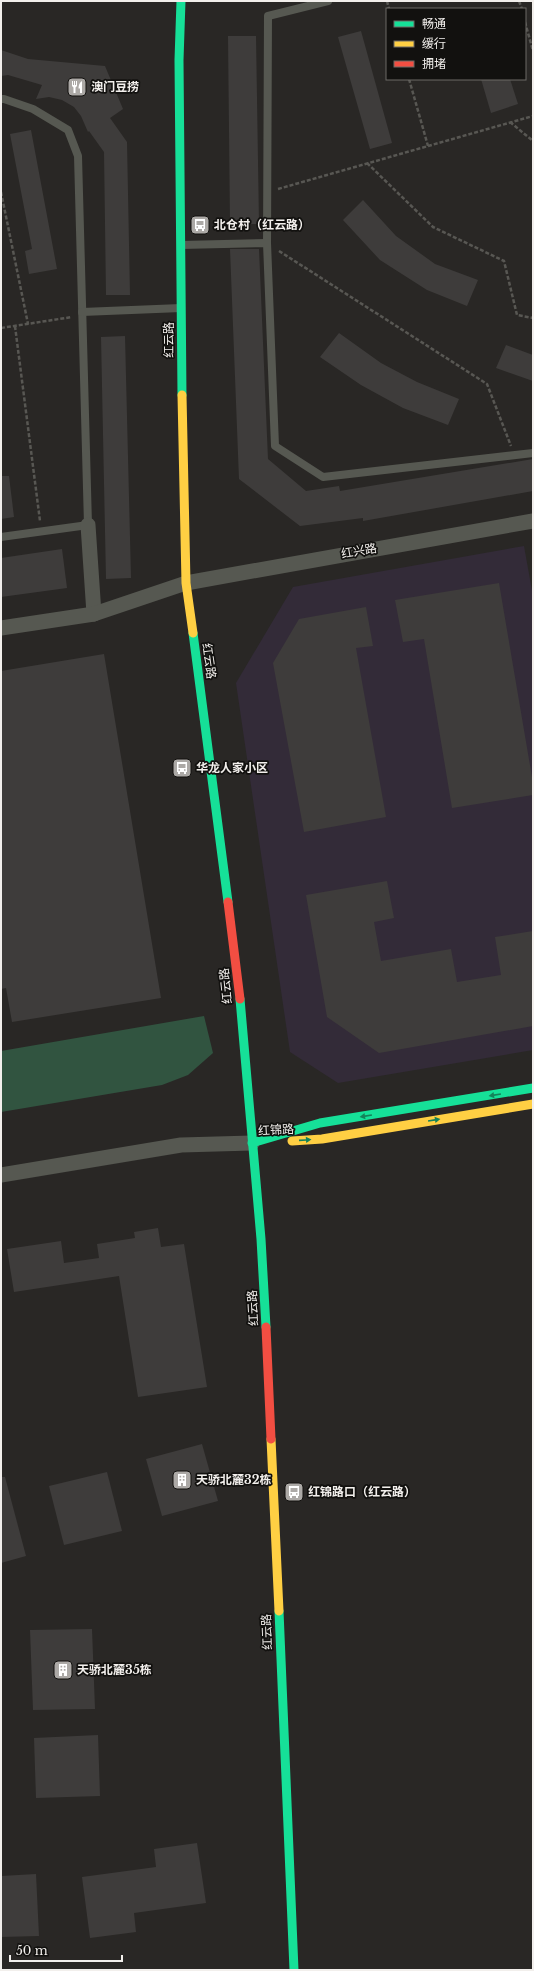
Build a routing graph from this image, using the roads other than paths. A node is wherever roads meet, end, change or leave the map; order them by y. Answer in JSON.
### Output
{"nodes":[{"id":1,"x":181,"y":1,"type":"edge"},
{"id":2,"x":328,"y":1,"type":"edge"},
{"id":3,"x":1,"y":99,"type":"edge"},
{"id":4,"x":267,"y":243,"type":"junction"},
{"id":5,"x":181,"y":245,"type":"junction"},
{"id":6,"x":181,"y":308,"type":"junction"},
{"id":7,"x":82,"y":314,"type":"junction"},
{"id":8,"x":533,"y":453,"type":"edge"},
{"id":9,"x":533,"y":521,"type":"edge"},
{"id":10,"x":88,"y":525,"type":"junction"},
{"id":11,"x":1,"y":537,"type":"edge"},
{"id":12,"x":186,"y":583,"type":"junction"},
{"id":13,"x":94,"y":614,"type":"junction"},
{"id":14,"x":1,"y":628,"type":"edge"},
{"id":15,"x":533,"y":1088,"type":"edge"},
{"id":16,"x":533,"y":1104,"type":"edge"},
{"id":17,"x":252,"y":1143,"type":"junction"},
{"id":18,"x":1,"y":1175,"type":"edge"},
{"id":19,"x":294,"y":1970,"type":"edge"}],
"edges":[{"from":1,"to":5,"type":"street","name":"红云路"},
{"from":2,"to":4,"type":"lane"},
{"from":3,"to":7,"type":"lane"},
{"from":4,"to":5,"type":"lane"},
{"from":4,"to":8,"type":"lane"},
{"from":5,"to":6,"type":"street","name":"红云路"},
{"from":6,"to":7,"type":"lane"},
{"from":6,"to":12,"type":"street","name":"红云路"},
{"from":7,"to":10,"type":"lane"},
{"from":9,"to":12,"type":"street","name":"红兴路"},
{"from":10,"to":11,"type":"lane"},
{"from":10,"to":13,"type":"street"},
{"from":12,"to":13,"type":"street","name":"红兴路"},
{"from":12,"to":17,"type":"street","name":"红云路"},
{"from":13,"to":14,"type":"street","name":"红兴路"},
{"from":15,"to":17,"type":"street","name":"红锦路","one_way":true},
{"from":17,"to":16,"type":"street","name":"红锦路","one_way":true},
{"from":17,"to":18,"type":"street"},
{"from":17,"to":19,"type":"street","name":"红云路"}]}
